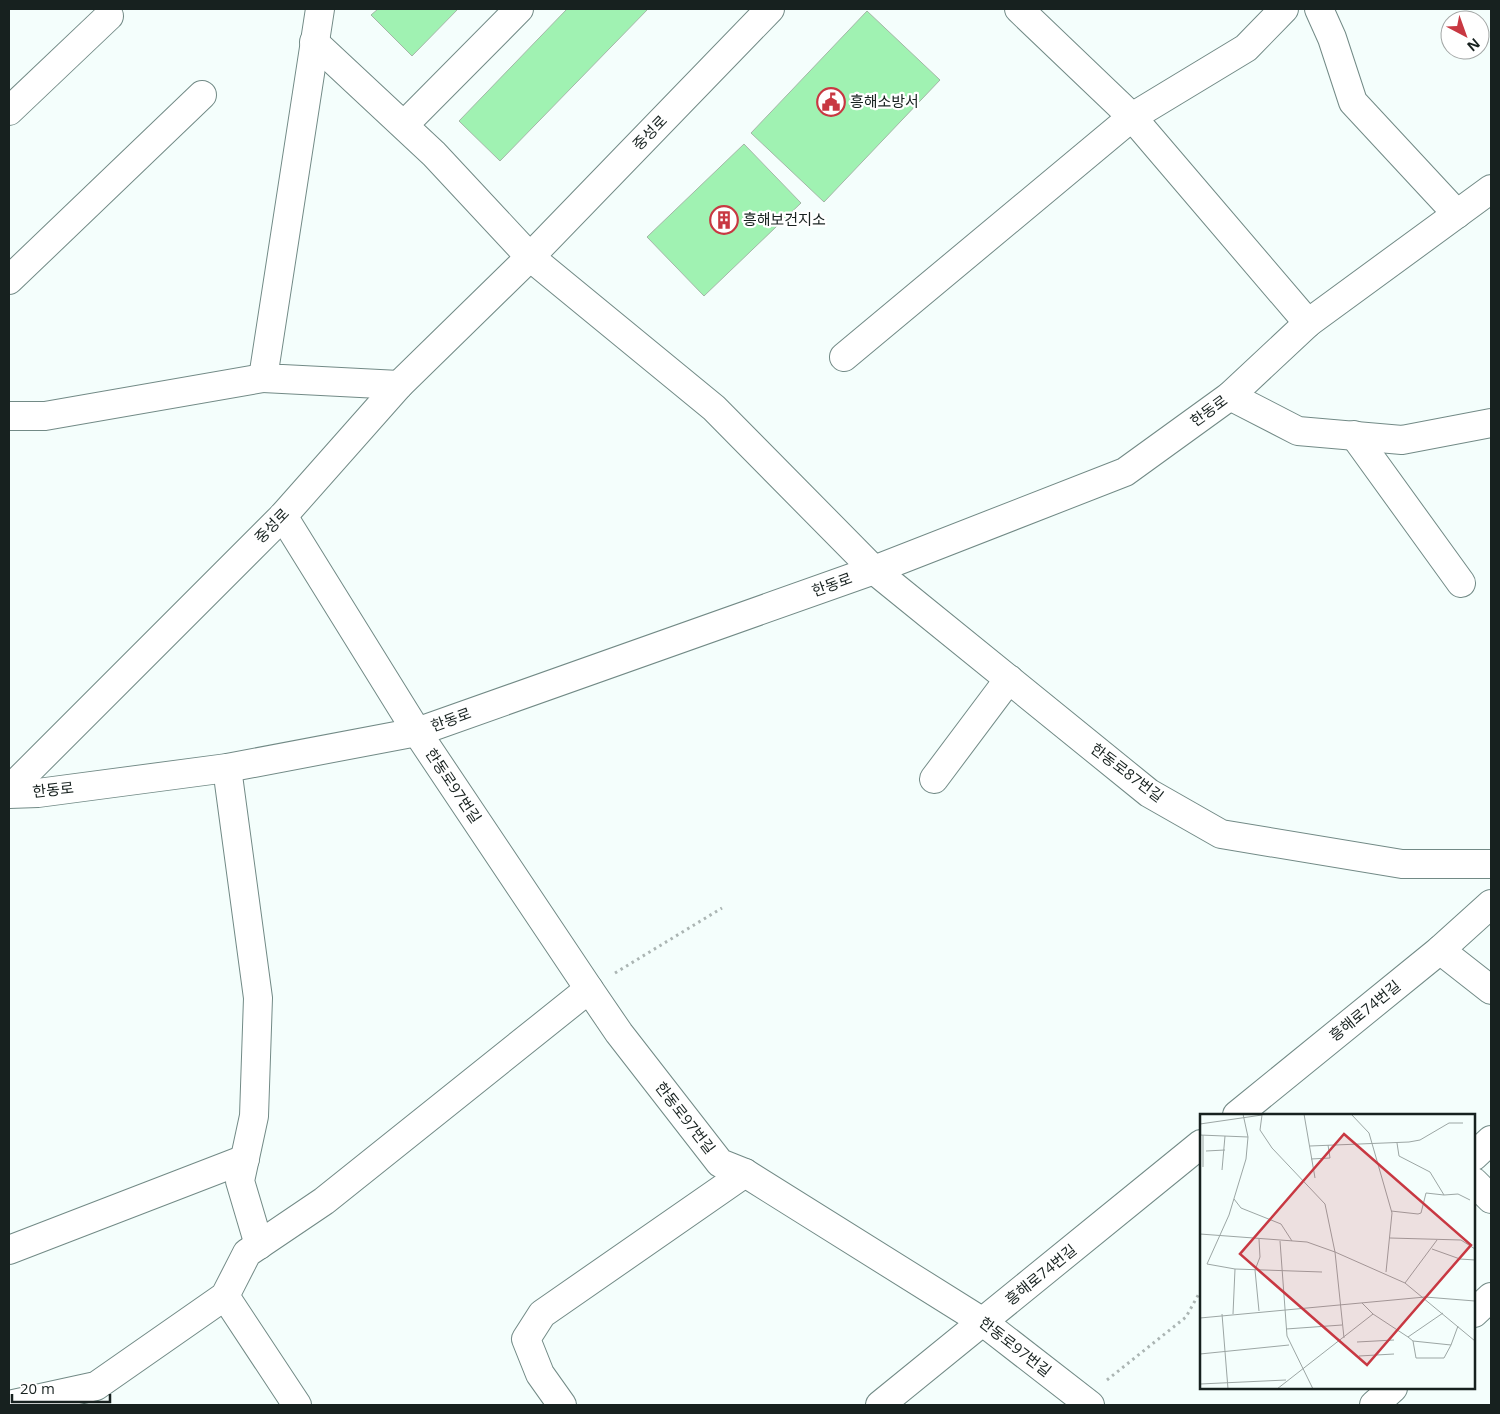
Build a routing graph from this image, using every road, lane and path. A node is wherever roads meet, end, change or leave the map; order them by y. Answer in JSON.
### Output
{"nodes":[{"id":1,"x":320,"y":9,"type":"edge"},
{"id":2,"x":518,"y":9,"type":"edge"},
{"id":3,"x":770,"y":9,"type":"edge"},
{"id":4,"x":1019,"y":9,"type":"edge"},
{"id":5,"x":1284,"y":9,"type":"edge"},
{"id":6,"x":1319,"y":9,"type":"edge"},
{"id":7,"x":109,"y":16,"type":"dead end"},
{"id":8,"x":314,"y":42,"type":"junction"},
{"id":9,"x":202,"y":95,"type":"dead end"},
{"id":10,"x":9,"y":111,"type":"edge"},
{"id":11,"x":1132,"y":117,"type":"junction"},
{"id":12,"x":404,"y":125,"type":"junction"},
{"id":13,"x":1491,"y":189,"type":"edge"},
{"id":14,"x":1457,"y":214,"type":"junction"},
{"id":15,"x":530,"y":257,"type":"junction"},
{"id":16,"x":9,"y":280,"type":"edge"},
{"id":17,"x":1308,"y":323,"type":"junction"},
{"id":18,"x":844,"y":357,"type":"dead end"},
{"id":19,"x":263,"y":378,"type":"junction"},
{"id":20,"x":399,"y":384,"type":"junction"},
{"id":21,"x":1230,"y":396,"type":"junction"},
{"id":22,"x":9,"y":416,"type":"edge"},
{"id":23,"x":1491,"y":423,"type":"edge"},
{"id":24,"x":1354,"y":435,"type":"junction"},
{"id":25,"x":283,"y":516,"type":"junction"},
{"id":26,"x":874,"y":570,"type":"junction"},
{"id":27,"x":1462,"y":583,"type":"dead end"},
{"id":28,"x":1009,"y":679,"type":"junction"},
{"id":29,"x":417,"y":732,"type":"junction"},
{"id":30,"x":227,"y":768,"type":"junction"},
{"id":31,"x":934,"y":779,"type":"dead end"},
{"id":32,"x":9,"y":790,"type":"edge"},
{"id":33,"x":9,"y":794,"type":"edge"},
{"id":34,"x":1491,"y":864,"type":"edge"},
{"id":35,"x":1491,"y":904,"type":"edge"},
{"id":36,"x":722,"y":908,"type":"dead end"},
{"id":37,"x":1440,"y":950,"type":"junction"},
{"id":38,"x":589,"y":989,"type":"junction"},
{"id":39,"x":1491,"y":990,"type":"edge"},
{"id":40,"x":1238,"y":1114,"type":"edge"},
{"id":41,"x":1491,"y":1140,"type":"edge"},
{"id":42,"x":1200,"y":1145,"type":"edge"},
{"id":43,"x":1475,"y":1155,"type":"edge"},
{"id":44,"x":245,"y":1159,"type":"junction"},
{"id":45,"x":744,"y":1173,"type":"junction"},
{"id":46,"x":1475,"y":1183,"type":"edge"},
{"id":47,"x":1491,"y":1199,"type":"edge"},
{"id":48,"x":259,"y":1245,"type":"junction"},
{"id":49,"x":9,"y":1250,"type":"edge"},
{"id":50,"x":1200,"y":1292,"type":"edge"},
{"id":51,"x":226,"y":1296,"type":"junction"},
{"id":52,"x":1491,"y":1297,"type":"edge"},
{"id":53,"x":1475,"y":1312,"type":"edge"},
{"id":54,"x":984,"y":1322,"type":"junction"},
{"id":55,"x":1392,"y":1389,"type":"edge"},
{"id":56,"x":1086,"y":1402,"type":"edge"},
{"id":57,"x":9,"y":1405,"type":"edge"},
{"id":58,"x":297,"y":1405,"type":"edge"},
{"id":59,"x":562,"y":1405,"type":"edge"},
{"id":60,"x":880,"y":1405,"type":"edge"},
{"id":61,"x":1374,"y":1405,"type":"edge"}],
"edges":[{"from":1,"to":8,"type":"street"},
{"from":2,"to":12,"type":"street"},
{"from":3,"to":15,"type":"street","name":"중성로"},
{"from":4,"to":11,"type":"street"},
{"from":5,"to":11,"type":"street"},
{"from":6,"to":14,"type":"street"},
{"from":7,"to":10,"type":"street"},
{"from":8,"to":12,"type":"street"},
{"from":8,"to":19,"type":"street"},
{"from":9,"to":16,"type":"street"},
{"from":11,"to":17,"type":"street"},
{"from":11,"to":18,"type":"street"},
{"from":12,"to":15,"type":"street"},
{"from":13,"to":14,"type":"street","name":"한동로"},
{"from":14,"to":17,"type":"street","name":"한동로"},
{"from":15,"to":20,"type":"street","name":"중성로"},
{"from":15,"to":26,"type":"street","name":"한동로"},
{"from":17,"to":21,"type":"street","name":"한동로"},
{"from":19,"to":20,"type":"street"},
{"from":19,"to":22,"type":"street"},
{"from":20,"to":25,"type":"street","name":"중성로"},
{"from":21,"to":24,"type":"street"},
{"from":21,"to":26,"type":"street","name":"한동로"},
{"from":23,"to":24,"type":"street"},
{"from":24,"to":27,"type":"street"},
{"from":25,"to":29,"type":"street","name":"한동로97번길"},
{"from":25,"to":32,"type":"street","name":"중성로"},
{"from":26,"to":28,"type":"street","name":"한동로87번길"},
{"from":26,"to":29,"type":"street","name":"한동로"},
{"from":28,"to":31,"type":"street"},
{"from":28,"to":34,"type":"street","name":"한동로87번길"},
{"from":29,"to":30,"type":"street","name":"한동로"},
{"from":29,"to":38,"type":"street","name":"한동로97번길"},
{"from":30,"to":33,"type":"street","name":"한동로"},
{"from":30,"to":44,"type":"street"},
{"from":35,"to":37,"type":"street","name":"흥해로74번길"},
{"from":36,"to":38,"type":"path"},
{"from":37,"to":39,"type":"street"},
{"from":37,"to":40,"type":"street","name":"흥해로74번길"},
{"from":38,"to":45,"type":"street","name":"한동로97번길"},
{"from":38,"to":48,"type":"street"},
{"from":41,"to":43,"type":"street"},
{"from":42,"to":54,"type":"street","name":"흥해로74번길"},
{"from":44,"to":48,"type":"street"},
{"from":44,"to":49,"type":"street"},
{"from":45,"to":54,"type":"street","name":"한동로97번길"},
{"from":45,"to":59,"type":"street"},
{"from":46,"to":47,"type":"street"},
{"from":48,"to":51,"type":"street"},
{"from":50,"to":56,"type":"path"},
{"from":51,"to":57,"type":"street"},
{"from":51,"to":58,"type":"street"},
{"from":52,"to":53,"type":"street"},
{"from":54,"to":56,"type":"street","name":"한동로97번길"},
{"from":54,"to":60,"type":"street","name":"흥해로74번길"},
{"from":55,"to":61,"type":"street"}]}
